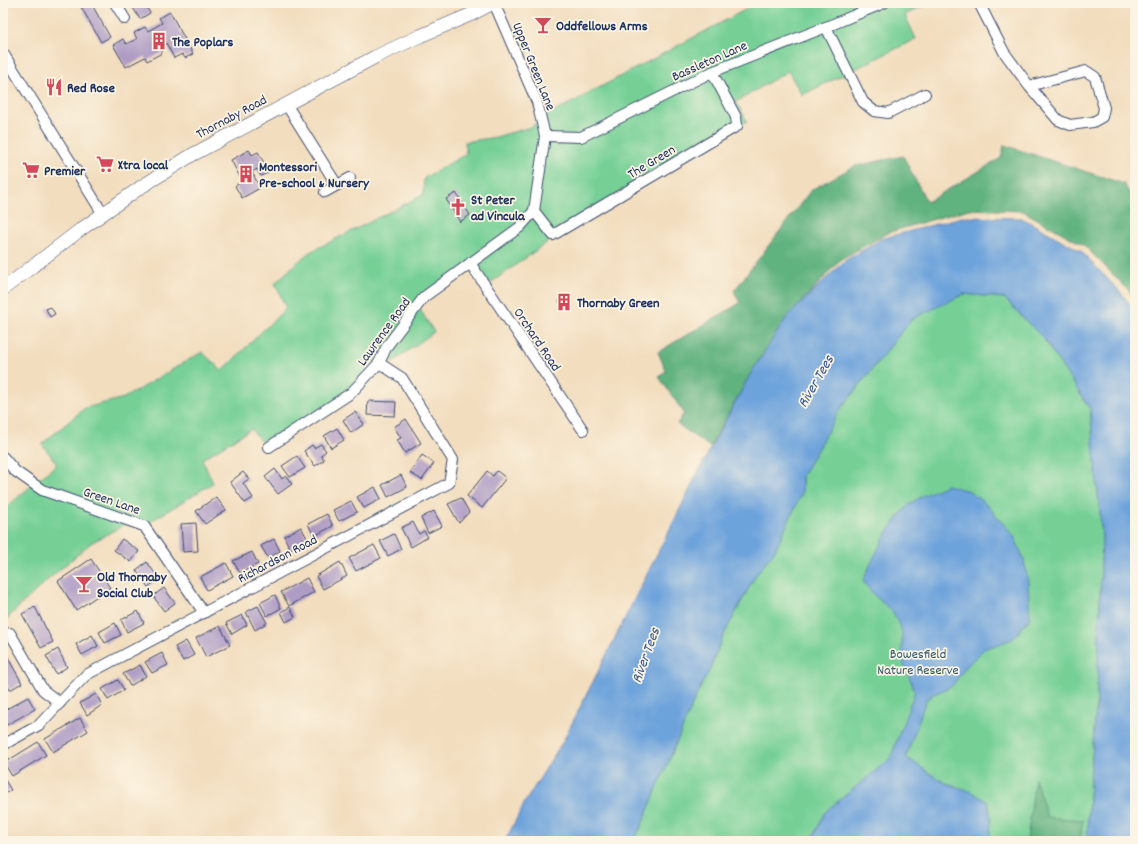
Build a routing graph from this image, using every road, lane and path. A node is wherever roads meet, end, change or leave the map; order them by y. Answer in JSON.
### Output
{"nodes":[{"id":1,"x":115,"y":3,"type":"edge"},
{"id":2,"x":493,"y":3,"type":"edge"},
{"id":3,"x":884,"y":3,"type":"edge"},
{"id":4,"x":979,"y":3,"type":"edge"},
{"id":5,"x":125,"y":19,"type":"dead end"},
{"id":6,"x":826,"y":27,"type":"junction"},
{"id":7,"x":3,"y":53,"type":"edge"},
{"id":8,"x":712,"y":72,"type":"junction"},
{"id":9,"x":1029,"y":86,"type":"junction"},
{"id":10,"x":925,"y":94,"type":"dead end"},
{"id":11,"x":286,"y":104,"type":"junction"},
{"id":12,"x":545,"y":136,"type":"junction"},
{"id":13,"x":350,"y":178,"type":"dead end"},
{"id":14,"x":337,"y":185,"type":"junction"},
{"id":15,"x":325,"y":192,"type":"dead end"},
{"id":16,"x":534,"y":212,"type":"junction"},
{"id":17,"x":103,"y":214,"type":"junction"},
{"id":18,"x":470,"y":263,"type":"junction"},
{"id":19,"x":3,"y":289,"type":"edge"},
{"id":20,"x":379,"y":363,"type":"junction"},
{"id":21,"x":583,"y":430,"type":"dead end"},
{"id":22,"x":269,"y":447,"type":"dead end"},
{"id":23,"x":3,"y":457,"type":"edge"},
{"id":24,"x":204,"y":612,"type":"junction"},
{"id":25,"x":10,"y":633,"type":"dead end"},
{"id":26,"x":60,"y":703,"type":"junction"},
{"id":27,"x":3,"y":746,"type":"edge"}],
"edges":[{"from":1,"to":5,"type":"street"},
{"from":2,"to":11,"type":"street","name":"Thornaby Road"},
{"from":2,"to":12,"type":"street","name":"Upper Green Lane"},
{"from":3,"to":6,"type":"street","name":"Bassleton Lane"},
{"from":4,"to":9,"type":"street"},
{"from":6,"to":8,"type":"street","name":"Bassleton Lane"},
{"from":6,"to":10,"type":"street"},
{"from":7,"to":17,"type":"street"},
{"from":8,"to":12,"type":"street","name":"Bassleton Lane"},
{"from":8,"to":16,"type":"street","name":"The Green"},
{"from":9,"to":9,"type":"street"},
{"from":11,"to":14,"type":"street"},
{"from":11,"to":17,"type":"street","name":"Thornaby Road"},
{"from":12,"to":16,"type":"street","name":"Upper Green Lane"},
{"from":13,"to":14,"type":"street"},
{"from":14,"to":15,"type":"street"},
{"from":16,"to":18,"type":"street","name":"Lawrence Road"},
{"from":17,"to":19,"type":"street","name":"Thornaby Road"},
{"from":18,"to":20,"type":"street","name":"Lawrence Road"},
{"from":18,"to":21,"type":"street","name":"Orchard Road"},
{"from":20,"to":22,"type":"street","name":"Lawrence Road"},
{"from":20,"to":24,"type":"street","name":"Richardson Road"},
{"from":23,"to":24,"type":"street","name":"Green Lane"},
{"from":24,"to":26,"type":"street","name":"Richardson Road"},
{"from":25,"to":26,"type":"street"},
{"from":26,"to":27,"type":"street","name":"Richardson Road"}]}
